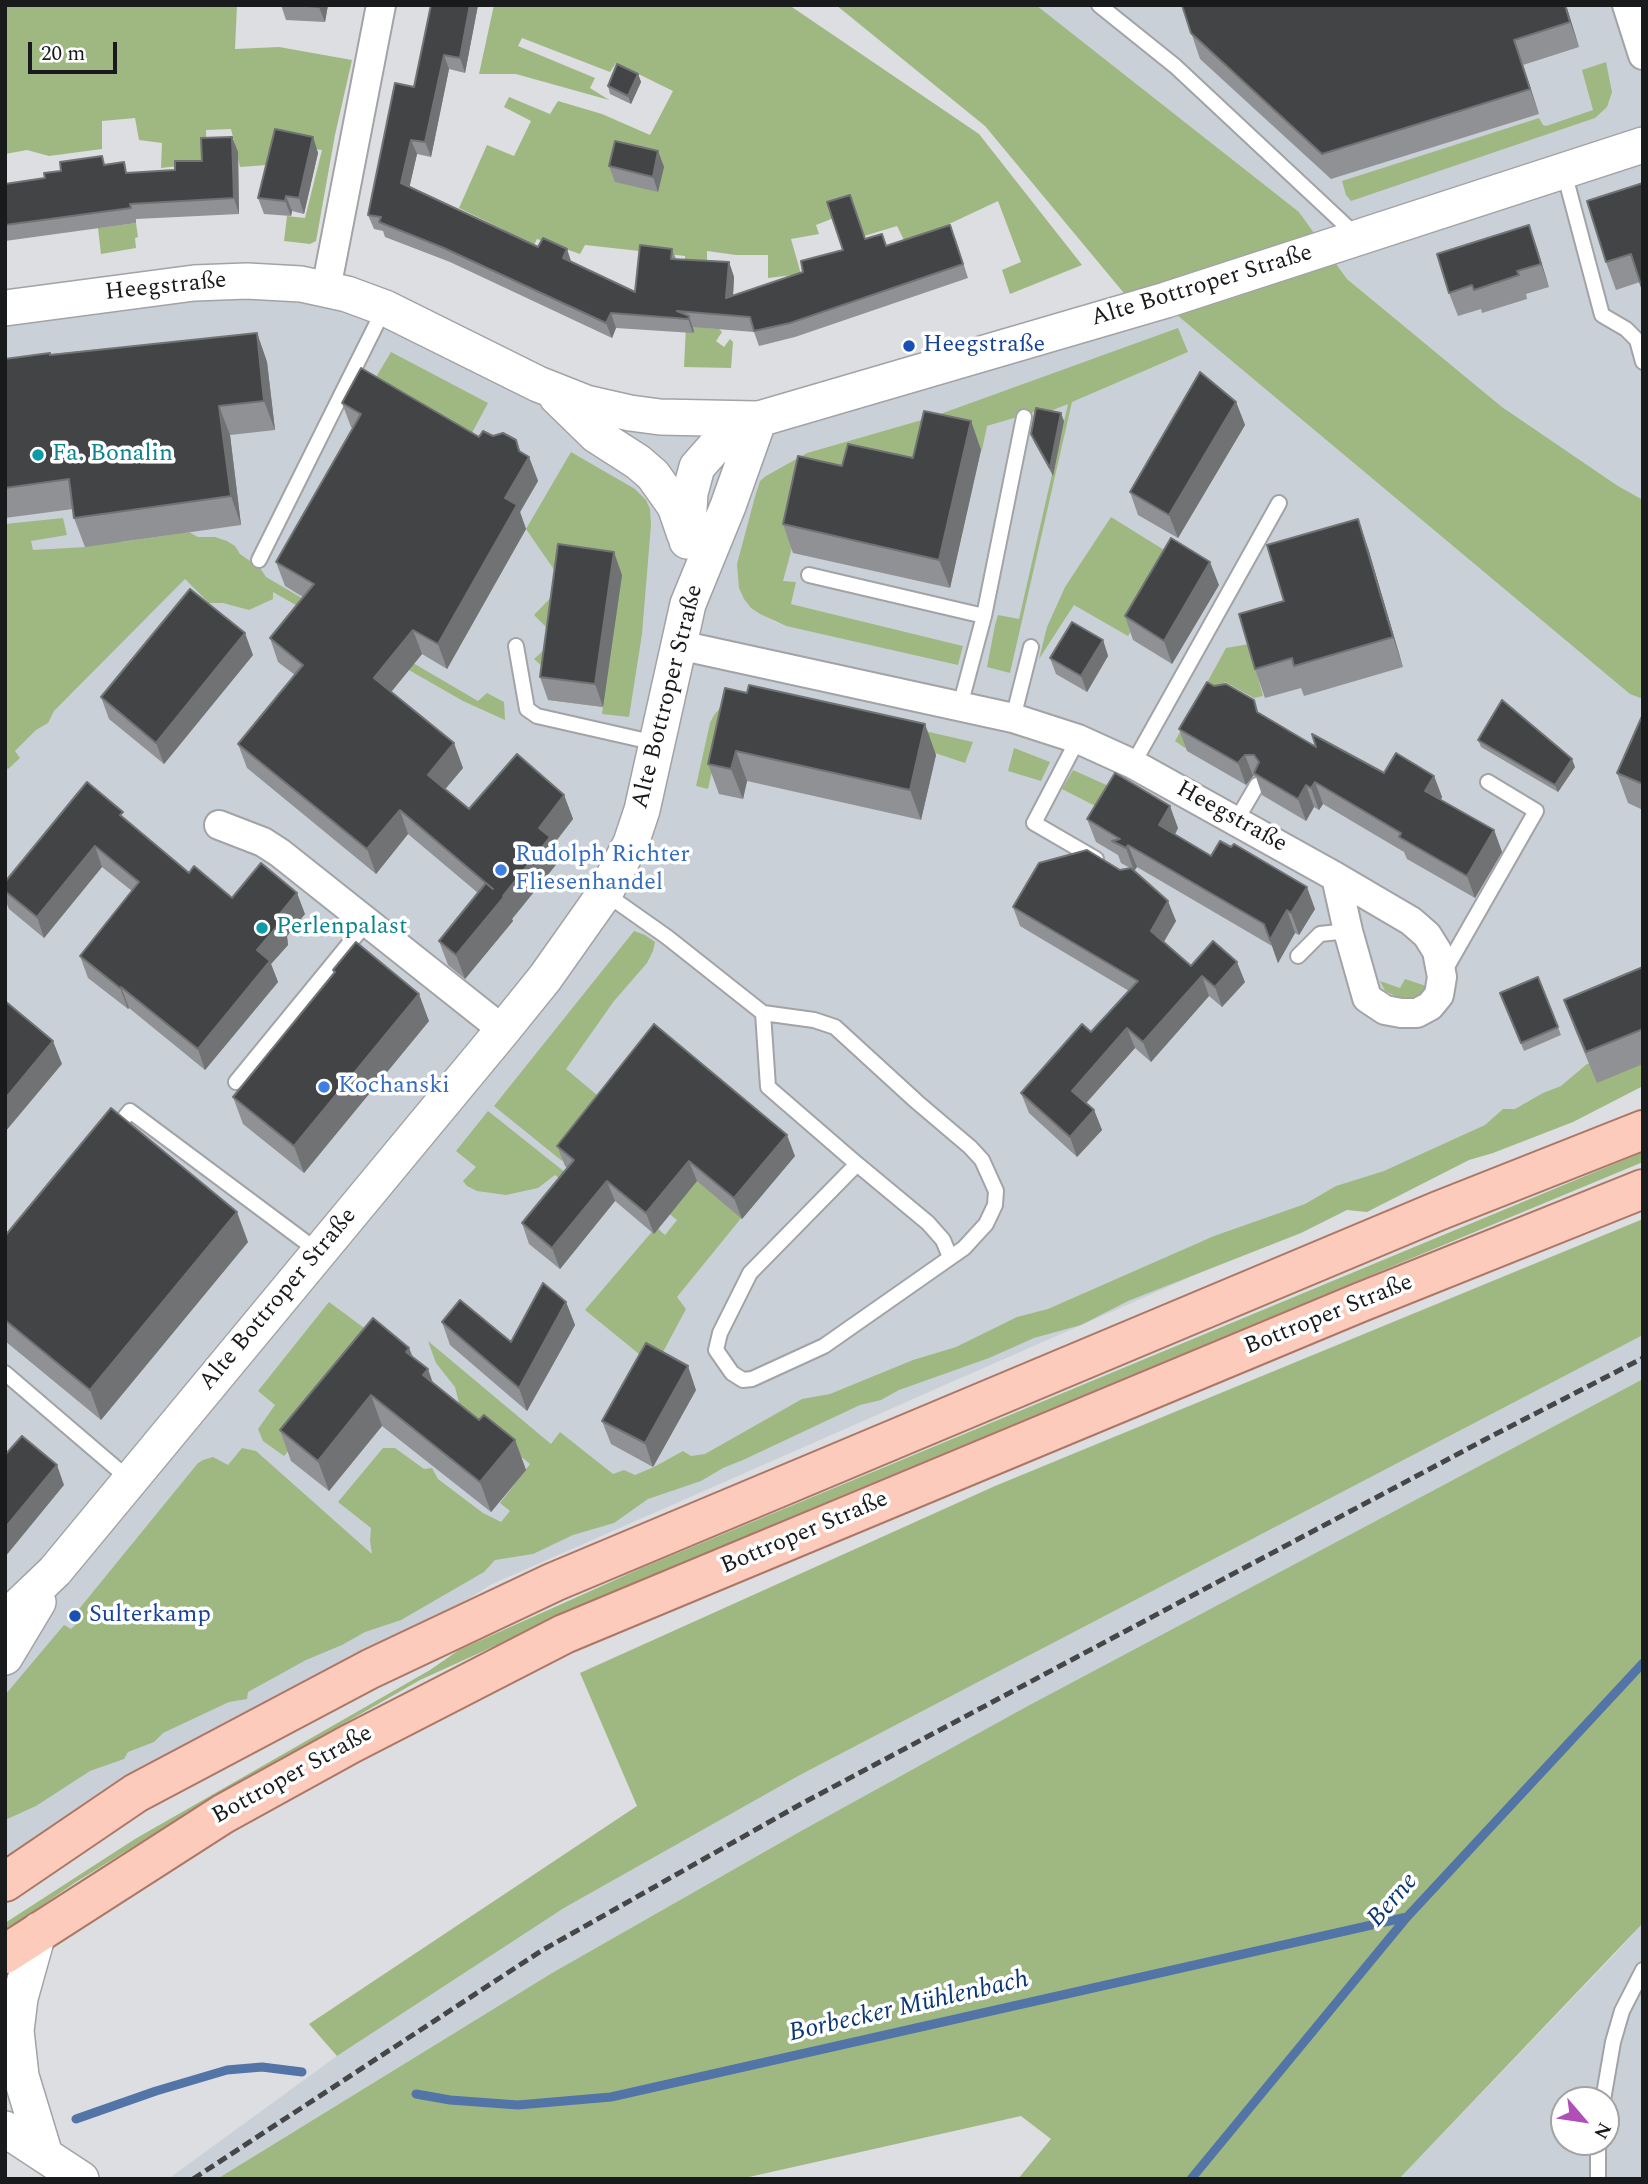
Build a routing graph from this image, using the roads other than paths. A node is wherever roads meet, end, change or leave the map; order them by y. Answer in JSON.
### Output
{"nodes":[{"id":1,"x":382,"y":5,"type":"edge"},
{"id":2,"x":1099,"y":5,"type":"edge"},
{"id":3,"x":1627,"y":5,"type":"edge"},
{"id":4,"x":1643,"y":55,"type":"edge"},
{"id":5,"x":1643,"y":145,"type":"edge"},
{"id":6,"x":1563,"y":171,"type":"junction"},
{"id":7,"x":1359,"y":237,"type":"junction"},
{"id":8,"x":326,"y":289,"type":"junction"},
{"id":9,"x":5,"y":308,"type":"edge"},
{"id":10,"x":385,"y":308,"type":"junction"},
{"id":11,"x":1643,"y":362,"type":"edge"},
{"id":12,"x":547,"y":388,"type":"junction"},
{"id":13,"x":1024,"y":416,"type":"dead end"},
{"id":14,"x":759,"y":419,"type":"junction"},
{"id":15,"x":1279,"y":503,"type":"dead end"},
{"id":16,"x":687,"y":541,"type":"junction"},
{"id":17,"x":259,"y":560,"type":"dead end"},
{"id":18,"x":809,"y":575,"type":"dead end"},
{"id":19,"x":688,"y":604,"type":"junction"},
{"id":20,"x":984,"y":616,"type":"junction"},
{"id":21,"x":679,"y":645,"type":"junction"},
{"id":22,"x":516,"y":646,"type":"dead end"},
{"id":23,"x":1031,"y":647,"type":"dead end"},
{"id":24,"x":960,"y":706,"type":"junction"},
{"id":25,"x":1013,"y":718,"type":"junction"},
{"id":26,"x":1078,"y":739,"type":"junction"},
{"id":27,"x":657,"y":743,"type":"junction"},
{"id":28,"x":1133,"y":764,"type":"junction"},
{"id":29,"x":1488,"y":782,"type":"dead end"},
{"id":30,"x":1257,"y":785,"type":"edge"},
{"id":31,"x":1237,"y":821,"type":"junction"},
{"id":32,"x":219,"y":825,"type":"dead end"},
{"id":33,"x":1111,"y":868,"type":"edge"},
{"id":34,"x":1336,"y":877,"type":"junction"},
{"id":35,"x":605,"y":893,"type":"junction"},
{"id":36,"x":367,"y":922,"type":"junction"},
{"id":37,"x":1348,"y":931,"type":"junction"},
{"id":38,"x":1298,"y":956,"type":"dead end"},
{"id":39,"x":1442,"y":977,"type":"junction"},
{"id":40,"x":763,"y":1013,"type":"junction"},
{"id":41,"x":503,"y":1030,"type":"junction"},
{"id":42,"x":236,"y":1082,"type":"dead end"},
{"id":43,"x":1643,"y":1130,"type":"edge"},
{"id":44,"x":104,"y":1142,"type":"edge"},
{"id":45,"x":857,"y":1164,"type":"junction"},
{"id":46,"x":1643,"y":1189,"type":"edge"},
{"id":47,"x":319,"y":1252,"type":"junction"},
{"id":48,"x":950,"y":1257,"type":"junction"},
{"id":49,"x":5,"y":1373,"type":"edge"},
{"id":50,"x":130,"y":1479,"type":"junction"},
{"id":51,"x":55,"y":1571,"type":"junction"},
{"id":52,"x":5,"y":1619,"type":"edge"},
{"id":53,"x":5,"y":1657,"type":"edge"},
{"id":54,"x":15,"y":1868,"type":"edge"},
{"id":55,"x":39,"y":1930,"type":"junction"},
{"id":56,"x":5,"y":1954,"type":"edge"},
{"id":57,"x":1643,"y":1970,"type":"edge"},
{"id":58,"x":1605,"y":2086,"type":"edge"},
{"id":59,"x":5,"y":2129,"type":"edge"},
{"id":60,"x":45,"y":2155,"type":"junction"},
{"id":61,"x":1598,"y":2156,"type":"edge"},
{"id":62,"x":81,"y":2179,"type":"edge"},
{"id":63,"x":1598,"y":2179,"type":"edge"}],
"edges":[{"from":1,"to":8,"type":"street"},
{"from":2,"to":7,"type":"lane"},
{"from":3,"to":4,"type":"street"},
{"from":5,"to":6,"type":"street","name":"Alte Bottroper Straße"},
{"from":6,"to":7,"type":"street","name":"Alte Bottroper Straße"},
{"from":6,"to":11,"type":"lane"},
{"from":7,"to":14,"type":"street","name":"Alte Bottroper Straße"},
{"from":8,"to":9,"type":"street","name":"Heegstraße"},
{"from":8,"to":10,"type":"street","name":"Heegstraße"},
{"from":10,"to":12,"type":"street","name":"Heegstraße"},
{"from":10,"to":17,"type":"lane"},
{"from":12,"to":14,"type":"street","name":"Heegstraße"},
{"from":12,"to":16,"type":"street","name":"Heegstraße"},
{"from":13,"to":20,"type":"lane"},
{"from":14,"to":16,"type":"street","name":"Alte Bottroper Straße"},
{"from":14,"to":19,"type":"street","name":"Alte Bottroper Straße"},
{"from":15,"to":28,"type":"lane"},
{"from":16,"to":19,"type":"street","name":"Heegstraße"},
{"from":18,"to":20,"type":"lane"},
{"from":19,"to":21,"type":"street","name":"Alte Bottroper Straße"},
{"from":20,"to":24,"type":"lane"},
{"from":21,"to":24,"type":"street","name":"Heegstraße"},
{"from":21,"to":27,"type":"street","name":"Alte Bottroper Straße"},
{"from":22,"to":27,"type":"lane"},
{"from":23,"to":25,"type":"lane"},
{"from":24,"to":25,"type":"street","name":"Heegstraße"},
{"from":25,"to":26,"type":"street","name":"Heegstraße"},
{"from":26,"to":28,"type":"street","name":"Heegstraße"},
{"from":26,"to":33,"type":"lane"},
{"from":27,"to":35,"type":"street","name":"Alte Bottroper Straße"},
{"from":28,"to":31,"type":"street","name":"Heegstraße"},
{"from":29,"to":39,"type":"lane"},
{"from":30,"to":31,"type":"lane"},
{"from":31,"to":34,"type":"street","name":"Heegstraße"},
{"from":32,"to":36,"type":"street"},
{"from":34,"to":37,"type":"street"},
{"from":34,"to":39,"type":"street","name":"Heegstraße"},
{"from":35,"to":40,"type":"lane"},
{"from":35,"to":41,"type":"street","name":"Alte Bottroper Straße"},
{"from":36,"to":41,"type":"street"},
{"from":36,"to":42,"type":"lane"},
{"from":37,"to":38,"type":"lane"},
{"from":37,"to":39,"type":"street"},
{"from":40,"to":45,"type":"lane"},
{"from":40,"to":48,"type":"lane"},
{"from":41,"to":47,"type":"street","name":"Alte Bottroper Straße"},
{"from":43,"to":54,"type":"main road"},
{"from":44,"to":47,"type":"lane"},
{"from":45,"to":48,"type":"lane"},
{"from":45,"to":48,"type":"lane"},
{"from":46,"to":55,"type":"main road","name":"Bottroper Straße"},
{"from":47,"to":50,"type":"street","name":"Alte Bottroper Straße"},
{"from":49,"to":50,"type":"lane"},
{"from":50,"to":51,"type":"street","name":"Alte Bottroper Straße"},
{"from":51,"to":52,"type":"street","name":"Alte Bottroper Straße"},
{"from":51,"to":53,"type":"street","name":"Alte Bottroper Straße"},
{"from":55,"to":56,"type":"main road","name":"Bottroper Straße"},
{"from":55,"to":60,"type":"street"},
{"from":57,"to":58,"type":"lane"},
{"from":59,"to":60,"type":"street"},
{"from":60,"to":62,"type":"street"},
{"from":61,"to":63,"type":"lane"}]}
